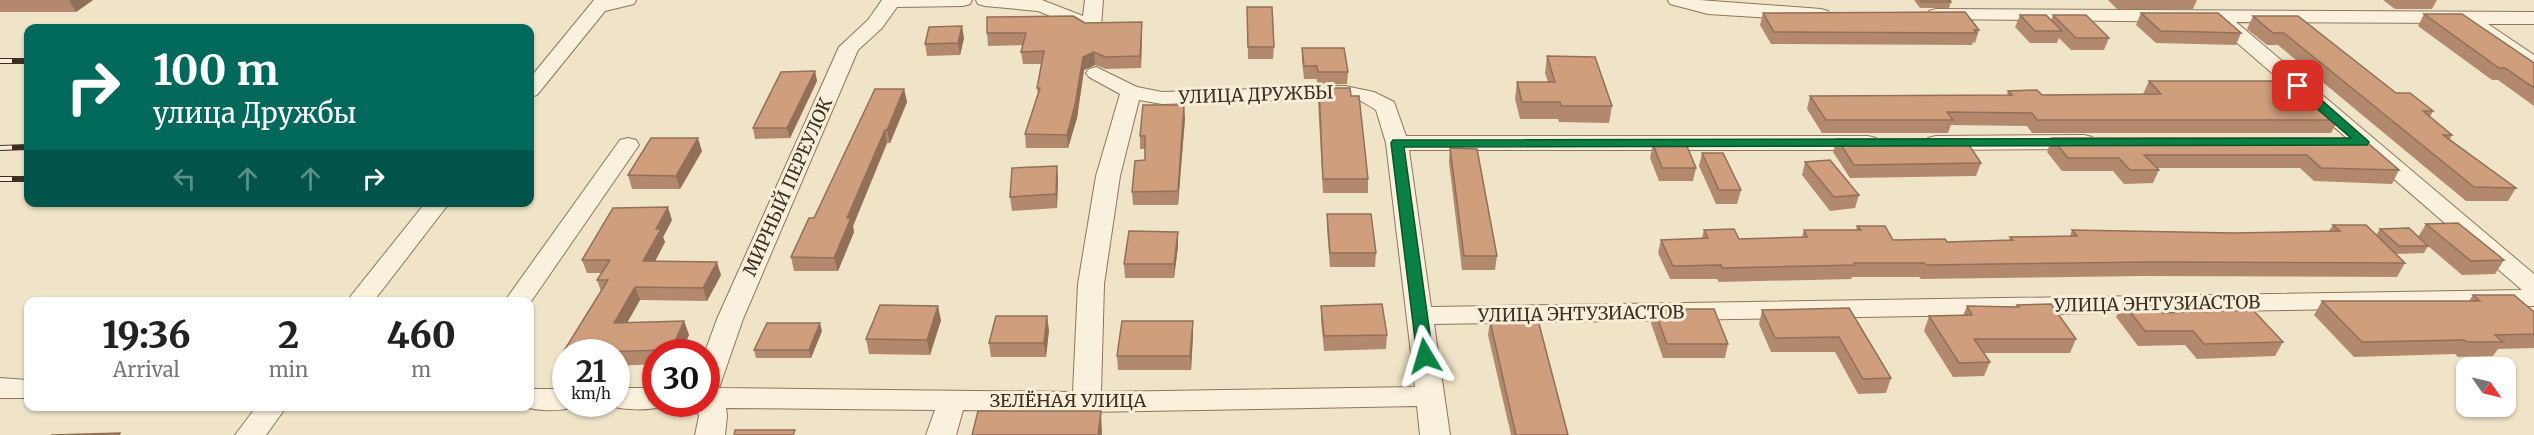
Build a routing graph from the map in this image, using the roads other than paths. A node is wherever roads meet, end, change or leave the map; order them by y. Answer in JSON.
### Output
{"nodes":[{"id":1,"x":627,"y":0,"type":"edge"},
{"id":2,"x":963,"y":0,"type":"edge"},
{"id":3,"x":985,"y":0,"type":"edge"},
{"id":4,"x":1048,"y":0,"type":"edge"},
{"id":5,"x":1094,"y":0,"type":"edge"},
{"id":6,"x":1677,"y":0,"type":"edge"},
{"id":7,"x":891,"y":1,"type":"edge"},
{"id":8,"x":1017,"y":2,"type":"junction"},
{"id":9,"x":601,"y":4,"type":"edge"},
{"id":10,"x":1917,"y":15,"type":"edge"},
{"id":11,"x":2216,"y":15,"type":"junction"},
{"id":12,"x":1845,"y":16,"type":"edge"},
{"id":13,"x":2466,"y":18,"type":"junction"},
{"id":14,"x":2534,"y":18,"type":"edge"},
{"id":15,"x":2534,"y":64,"type":"edge"},
{"id":16,"x":1096,"y":73,"type":"dead end"},
{"id":17,"x":534,"y":86,"type":"edge"},
{"id":18,"x":1131,"y":92,"type":"junction"},
{"id":19,"x":2100,"y":142,"type":"edge"},
{"id":20,"x":2327,"y":142,"type":"edge"},
{"id":21,"x":2362,"y":142,"type":"junction"},
{"id":22,"x":1397,"y":143,"type":"junction"},
{"id":23,"x":1886,"y":143,"type":"edge"},
{"id":24,"x":1910,"y":143,"type":"edge"},
{"id":25,"x":628,"y":146,"type":"dead end"},
{"id":26,"x":435,"y":207,"type":"edge"},
{"id":27,"x":2534,"y":287,"type":"edge"},
{"id":28,"x":363,"y":297,"type":"edge"},
{"id":29,"x":521,"y":297,"type":"edge"},
{"id":30,"x":2534,"y":298,"type":"edge"},
{"id":31,"x":1420,"y":316,"type":"junction"},
{"id":32,"x":720,"y":353,"type":"edge"},
{"id":33,"x":0,"y":388,"type":"edge"},
{"id":34,"x":24,"y":389,"type":"edge"},
{"id":35,"x":720,"y":394,"type":"edge"},
{"id":36,"x":1430,"y":396,"type":"junction"},
{"id":37,"x":534,"y":399,"type":"edge"},
{"id":38,"x":552,"y":399,"type":"edge"},
{"id":39,"x":952,"y":401,"type":"junction"},
{"id":40,"x":1087,"y":402,"type":"junction"},
{"id":41,"x":269,"y":411,"type":"edge"},
{"id":42,"x":713,"y":417,"type":"edge"},
{"id":43,"x":250,"y":435,"type":"edge"},
{"id":44,"x":710,"y":435,"type":"edge"},
{"id":45,"x":941,"y":435,"type":"edge"},
{"id":46,"x":1435,"y":435,"type":"edge"}],
"edges":[{"from":1,"to":9,"type":"street"},
{"from":2,"to":7,"type":"street"},
{"from":3,"to":8,"type":"street"},
{"from":4,"to":8,"type":"street"},
{"from":5,"to":8,"type":"street"},
{"from":6,"to":12,"type":"street"},
{"from":7,"to":32,"type":"street","name":"МИРНЫЙ ПЕРЕУЛОК"},
{"from":9,"to":17,"type":"street"},
{"from":10,"to":11,"type":"street"},
{"from":11,"to":13,"type":"street"},
{"from":11,"to":21,"type":"street"},
{"from":13,"to":14,"type":"street"},
{"from":13,"to":15,"type":"street"},
{"from":16,"to":18,"type":"street","name":"УЛИЦА ДРУЖБЫ"},
{"from":18,"to":22,"type":"street","name":"УЛИЦА ДРУЖБЫ"},
{"from":18,"to":40,"type":"street"},
{"from":19,"to":24,"type":"street"},
{"from":20,"to":21,"type":"street"},
{"from":21,"to":27,"type":"street"},
{"from":22,"to":23,"type":"street"},
{"from":22,"to":31,"type":"street","name":"УЛИЦА ДРУЖБЫ"},
{"from":25,"to":29,"type":"street"},
{"from":26,"to":28,"type":"street"},
{"from":30,"to":31,"type":"street","name":"УЛИЦА ЭНТУЗИАСТОВ"},
{"from":31,"to":36,"type":"street","name":"УЛИЦА ДРУЖБЫ"},
{"from":33,"to":34,"type":"street"},
{"from":35,"to":39,"type":"street","name":"ЗЕЛЁНАЯ УЛИЦА"},
{"from":36,"to":40,"type":"street","name":"ЗЕЛЁНАЯ УЛИЦА"},
{"from":36,"to":46,"type":"street","name":"УЛИЦА ДРУЖБЫ"},
{"from":37,"to":38,"type":"street"},
{"from":39,"to":40,"type":"street","name":"ЗЕЛЁНАЯ УЛИЦА"},
{"from":39,"to":45,"type":"street"},
{"from":41,"to":43,"type":"street"},
{"from":42,"to":44,"type":"street"}]}
